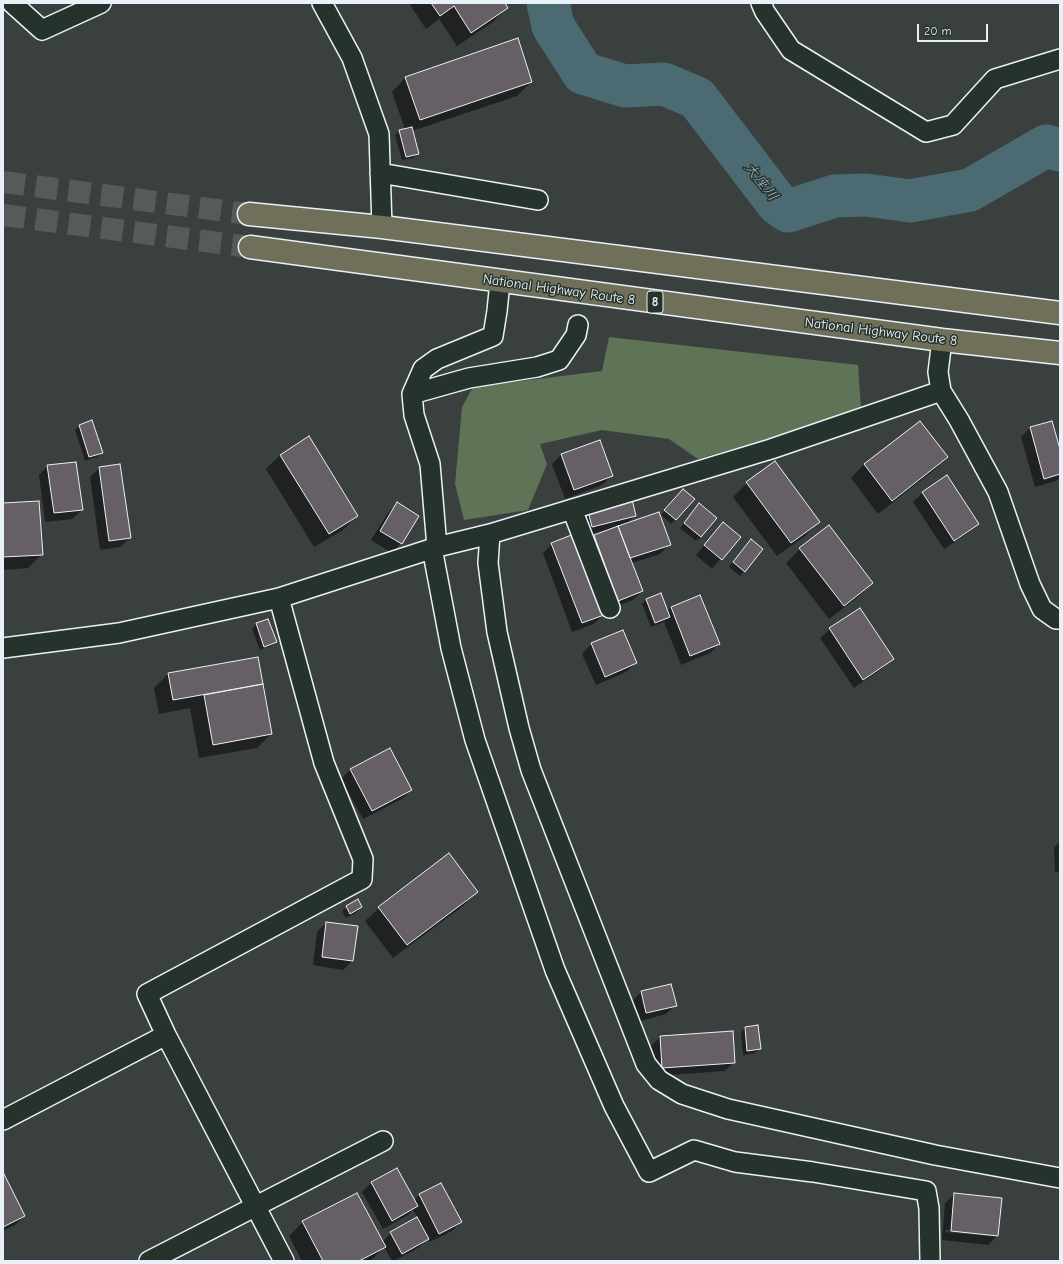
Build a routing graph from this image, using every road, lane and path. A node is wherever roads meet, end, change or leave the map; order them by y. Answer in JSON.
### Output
{"nodes":[{"id":1,"x":12,"y":3,"type":"edge"},
{"id":2,"x":101,"y":3,"type":"edge"},
{"id":3,"x":322,"y":3,"type":"edge"},
{"id":4,"x":761,"y":3,"type":"edge"},
{"id":5,"x":1060,"y":59,"type":"edge"},
{"id":6,"x":380,"y":173,"type":"junction"},
{"id":7,"x":538,"y":200,"type":"dead end"},
{"id":8,"x":249,"y":214,"type":"tunnel mouth"},
{"id":9,"x":382,"y":227,"type":"junction"},
{"id":10,"x":250,"y":247,"type":"tunnel mouth"},
{"id":11,"x":500,"y":282,"type":"junction"},
{"id":12,"x":1060,"y":314,"type":"edge"},
{"id":13,"x":578,"y":324,"type":"dead end"},
{"id":14,"x":942,"y":340,"type":"junction"},
{"id":15,"x":1060,"y":354,"type":"edge"},
{"id":16,"x":941,"y":391,"type":"junction"},
{"id":17,"x":412,"y":394,"type":"junction"},
{"id":18,"x":572,"y":509,"type":"junction"},
{"id":19,"x":490,"y":534,"type":"junction"},
{"id":20,"x":435,"y":547,"type":"junction"},
{"id":21,"x":279,"y":598,"type":"junction"},
{"id":22,"x":610,"y":608,"type":"dead end"},
{"id":23,"x":1060,"y":619,"type":"edge"},
{"id":24,"x":3,"y":648,"type":"edge"},
{"id":25,"x":166,"y":1035,"type":"junction"},
{"id":26,"x":3,"y":1120,"type":"edge"},
{"id":27,"x":383,"y":1141,"type":"dead end"},
{"id":28,"x":1060,"y":1178,"type":"edge"},
{"id":29,"x":256,"y":1207,"type":"junction"},
{"id":30,"x":149,"y":1261,"type":"edge"},
{"id":31,"x":284,"y":1261,"type":"edge"},
{"id":32,"x":930,"y":1261,"type":"edge"}],
"edges":[{"from":1,"to":2,"type":"street"},
{"from":3,"to":6,"type":"street"},
{"from":4,"to":5,"type":"street"},
{"from":6,"to":7,"type":"street"},
{"from":6,"to":9,"type":"street"},
{"from":8,"to":9,"type":"highway"},
{"from":9,"to":12,"type":"highway"},
{"from":10,"to":11,"type":"highway","name":"National Highway Route 8","number":"8"},
{"from":11,"to":14,"type":"highway","name":"National Highway Route 8","number":"8"},
{"from":11,"to":17,"type":"street"},
{"from":13,"to":17,"type":"street"},
{"from":14,"to":15,"type":"highway","name":"National Highway Route 8","number":"8"},
{"from":14,"to":16,"type":"street"},
{"from":16,"to":18,"type":"street"},
{"from":16,"to":23,"type":"street"},
{"from":17,"to":20,"type":"street"},
{"from":18,"to":19,"type":"street"},
{"from":18,"to":22,"type":"street"},
{"from":19,"to":20,"type":"street"},
{"from":19,"to":28,"type":"street"},
{"from":20,"to":21,"type":"street"},
{"from":20,"to":32,"type":"street"},
{"from":21,"to":24,"type":"street"},
{"from":21,"to":25,"type":"street"},
{"from":25,"to":26,"type":"street"},
{"from":25,"to":29,"type":"street"},
{"from":27,"to":29,"type":"street"},
{"from":29,"to":30,"type":"street"},
{"from":29,"to":31,"type":"street"}]}
